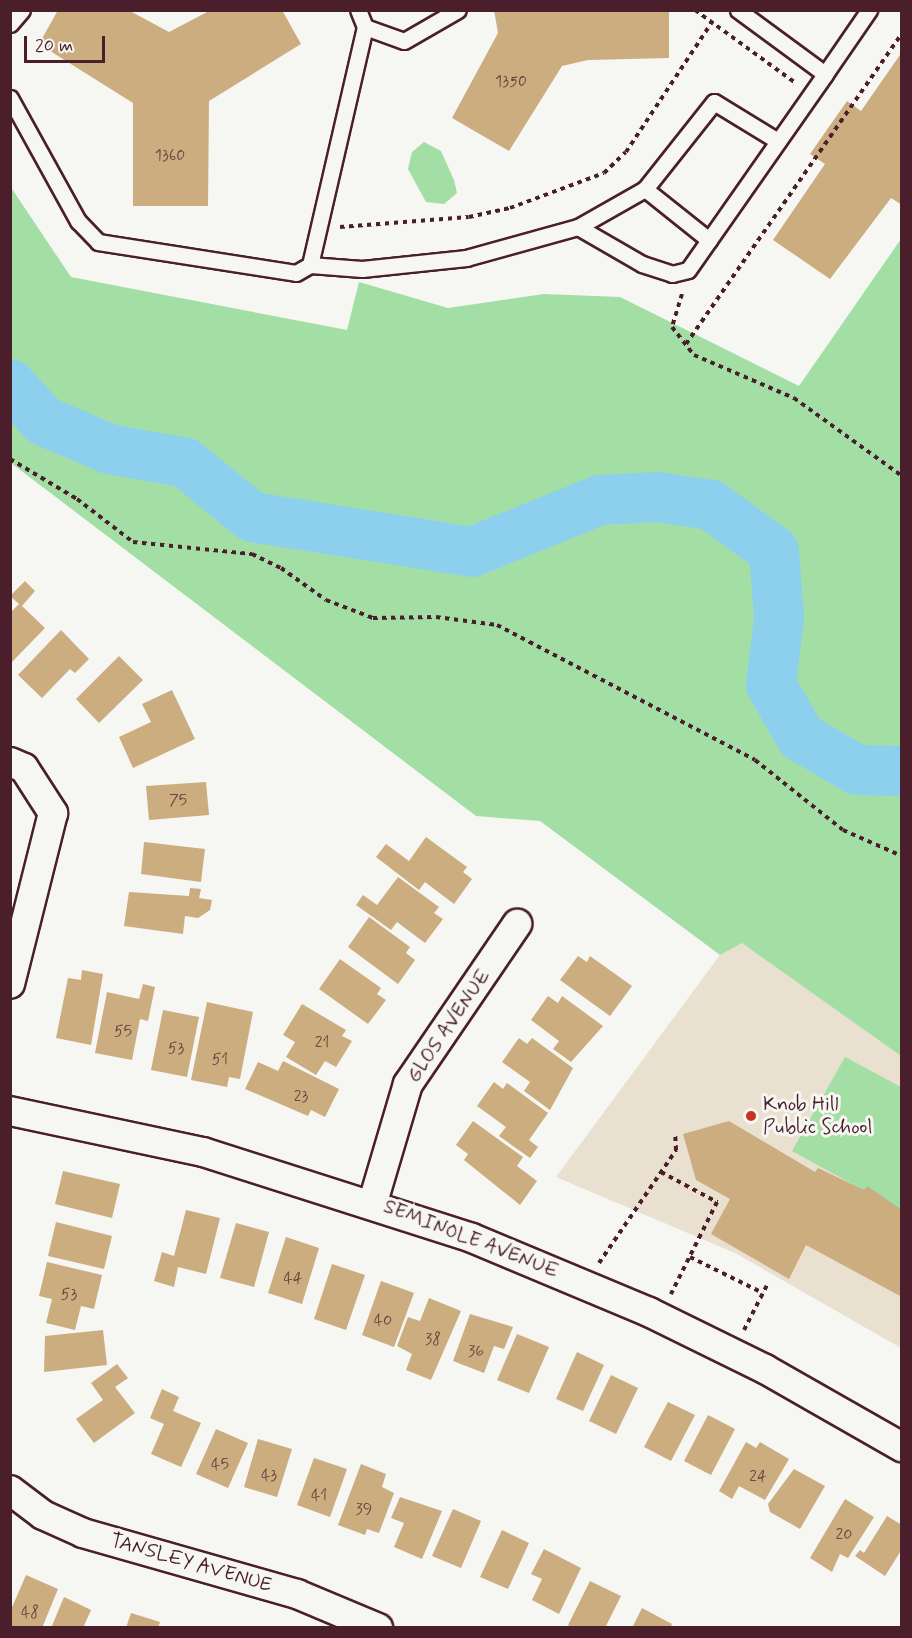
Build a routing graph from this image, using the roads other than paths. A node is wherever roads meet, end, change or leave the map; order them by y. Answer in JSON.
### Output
{"nodes":[{"id":1,"x":22,"y":10,"type":"edge"},
{"id":2,"x":358,"y":10,"type":"edge"},
{"id":3,"x":458,"y":10,"type":"edge"},
{"id":4,"x":738,"y":10,"type":"edge"},
{"id":5,"x":869,"y":10,"type":"edge"},
{"id":6,"x":10,"y":24,"type":"edge"},
{"id":7,"x":365,"y":27,"type":"junction"},
{"id":8,"x":825,"y":74,"type":"junction"},
{"id":9,"x":10,"y":98,"type":"edge"},
{"id":10,"x":778,"y":141,"type":"junction"},
{"id":11,"x":645,"y":189,"type":"junction"},
{"id":12,"x":578,"y":226,"type":"junction"},
{"id":13,"x":710,"y":240,"type":"junction"},
{"id":14,"x":310,"y":265,"type":"junction"},
{"id":15,"x":10,"y":762,"type":"edge"},
{"id":16,"x":517,"y":924,"type":"dead end"},
{"id":17,"x":10,"y":984,"type":"edge"},
{"id":18,"x":10,"y":1111,"type":"edge"},
{"id":19,"x":373,"y":1202,"type":"junction"},
{"id":20,"x":902,"y":1447,"type":"edge"},
{"id":21,"x":10,"y":1491,"type":"edge"},
{"id":22,"x":378,"y":1628,"type":"edge"}],
"edges":[{"from":1,"to":6,"type":"lane"},
{"from":2,"to":7,"type":"lane"},
{"from":3,"to":7,"type":"lane"},
{"from":4,"to":8,"type":"lane"},
{"from":5,"to":8,"type":"lane"},
{"from":7,"to":14,"type":"lane"},
{"from":8,"to":10,"type":"lane"},
{"from":9,"to":14,"type":"lane"},
{"from":10,"to":11,"type":"lane"},
{"from":10,"to":13,"type":"lane"},
{"from":11,"to":12,"type":"lane"},
{"from":11,"to":13,"type":"lane"},
{"from":12,"to":13,"type":"lane"},
{"from":12,"to":14,"type":"lane"},
{"from":15,"to":17,"type":"street"},
{"from":16,"to":19,"type":"street","name":"GLOS AVENUE"},
{"from":18,"to":19,"type":"street","name":"SEMINOLE AVENUE"},
{"from":19,"to":20,"type":"street","name":"SEMINOLE AVENUE"},
{"from":21,"to":22,"type":"street","name":"TANSLEY AVENUE"}]}
